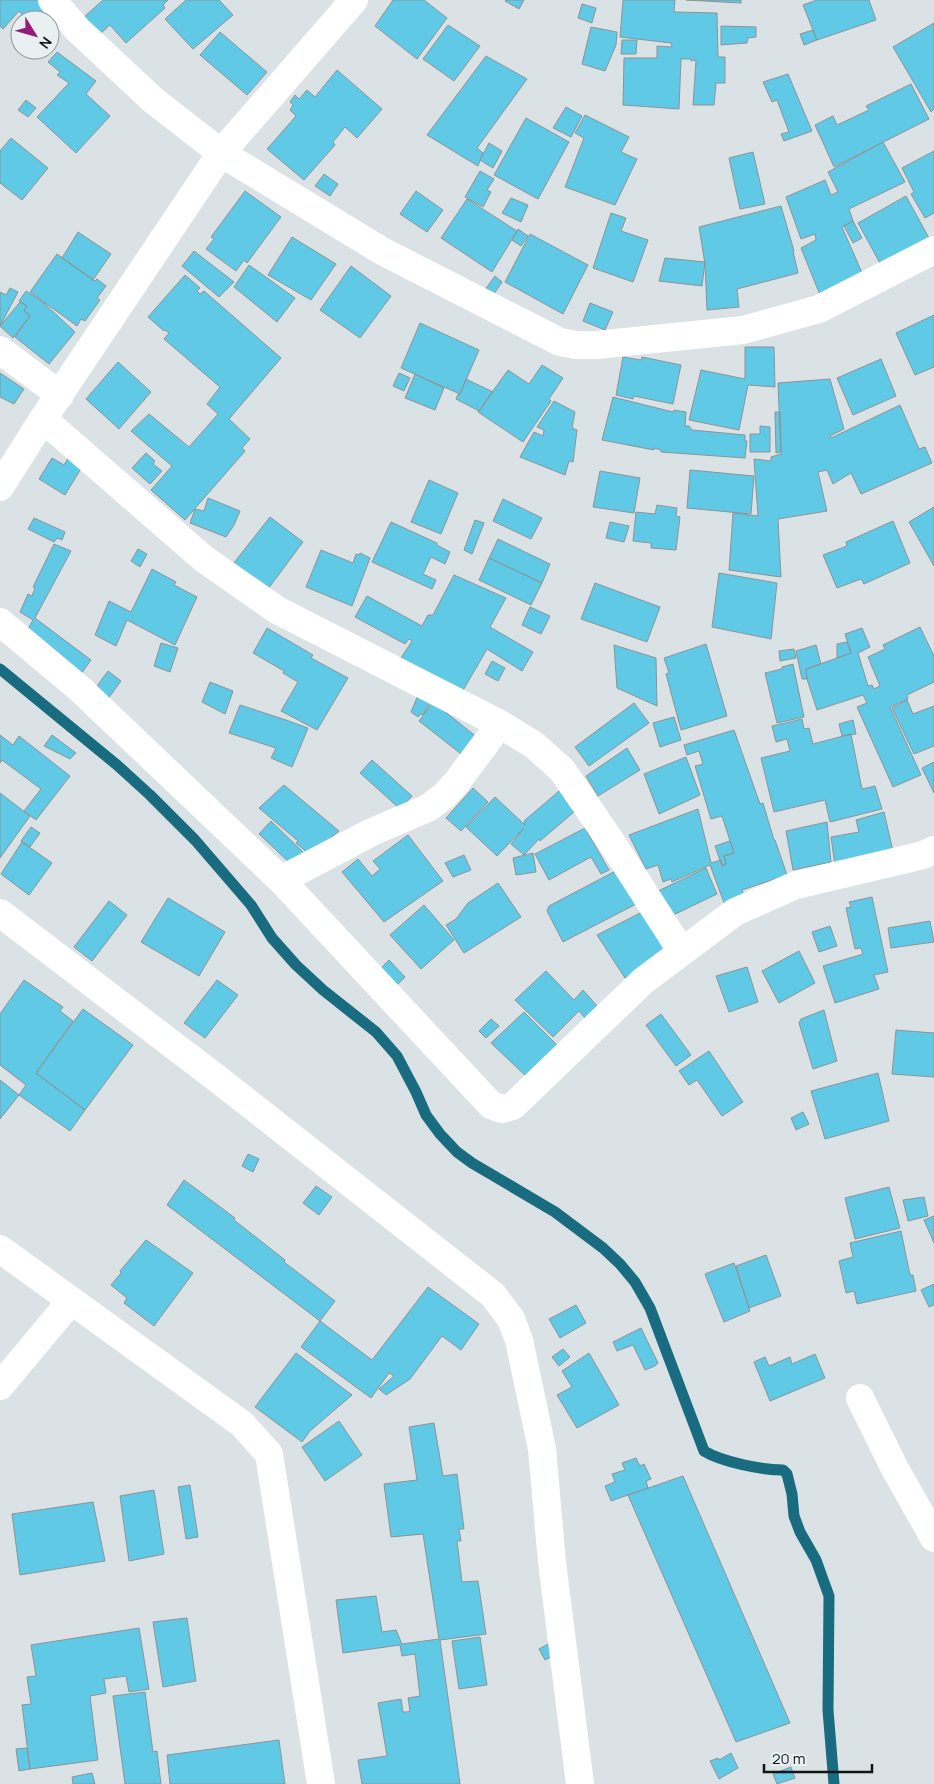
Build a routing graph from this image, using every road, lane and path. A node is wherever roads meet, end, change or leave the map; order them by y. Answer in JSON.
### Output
{"nodes":[{"id":1,"x":52,"y":0,"type":"edge"},
{"id":2,"x":354,"y":0,"type":"edge"},
{"id":3,"x":221,"y":153,"type":"junction"},
{"id":4,"x":934,"y":250,"type":"edge"},
{"id":5,"x":0,"y":350,"type":"edge"},
{"id":6,"x":60,"y":395,"type":"junction"},
{"id":7,"x":42,"y":419,"type":"junction"},
{"id":8,"x":0,"y":487,"type":"edge"},
{"id":9,"x":0,"y":622,"type":"edge"},
{"id":10,"x":500,"y":724,"type":"junction"},
{"id":11,"x":934,"y":850,"type":"edge"},
{"id":12,"x":281,"y":880,"type":"junction"},
{"id":13,"x":0,"y":913,"type":"edge"},
{"id":14,"x":682,"y":952,"type":"junction"},
{"id":15,"x":0,"y":1249,"type":"edge"},
{"id":16,"x":71,"y":1300,"type":"junction"},
{"id":17,"x":0,"y":1386,"type":"edge"},
{"id":18,"x":860,"y":1398,"type":"dead end"},
{"id":19,"x":934,"y":1538,"type":"edge"},
{"id":20,"x":321,"y":1784,"type":"edge"},
{"id":21,"x":580,"y":1784,"type":"edge"}],
"edges":[{"from":1,"to":3,"type":"street"},
{"from":2,"to":3,"type":"street"},
{"from":3,"to":4,"type":"street"},
{"from":3,"to":6,"type":"street"},
{"from":5,"to":6,"type":"street"},
{"from":6,"to":7,"type":"street"},
{"from":7,"to":8,"type":"street"},
{"from":7,"to":10,"type":"street"},
{"from":9,"to":12,"type":"street"},
{"from":10,"to":12,"type":"street"},
{"from":10,"to":14,"type":"street"},
{"from":11,"to":14,"type":"street"},
{"from":12,"to":14,"type":"street"},
{"from":13,"to":21,"type":"street"},
{"from":15,"to":16,"type":"street"},
{"from":16,"to":17,"type":"street"},
{"from":16,"to":20,"type":"street"},
{"from":18,"to":19,"type":"street"}]}
